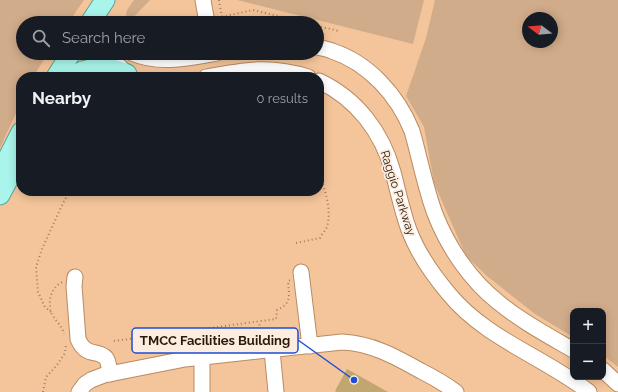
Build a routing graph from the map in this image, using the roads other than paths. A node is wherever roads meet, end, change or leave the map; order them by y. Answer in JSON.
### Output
{"nodes":[{"id":1,"x":105,"y":0,"type":"edge"},
{"id":2,"x":118,"y":0,"type":"edge"},
{"id":3,"x":203,"y":0,"type":"edge"},
{"id":4,"x":95,"y":16,"type":"edge"},
{"id":5,"x":108,"y":16,"type":"edge"},
{"id":6,"x":206,"y":16,"type":"edge"},
{"id":7,"x":324,"y":49,"type":"edge"},
{"id":8,"x":67,"y":60,"type":"edge"},
{"id":9,"x":80,"y":60,"type":"edge"},
{"id":10,"x":110,"y":60,"type":"edge"},
{"id":11,"x":164,"y":60,"type":"edge"},
{"id":12,"x":181,"y":60,"type":"edge"},
{"id":13,"x":59,"y":72,"type":"edge"},
{"id":14,"x":72,"y":72,"type":"edge"},
{"id":15,"x":83,"y":72,"type":"edge"},
{"id":16,"x":120,"y":72,"type":"edge"},
{"id":17,"x":125,"y":72,"type":"edge"},
{"id":18,"x":232,"y":72,"type":"edge"},
{"id":19,"x":287,"y":72,"type":"edge"},
{"id":20,"x":324,"y":84,"type":"edge"},
{"id":21,"x":16,"y":142,"type":"edge"},
{"id":22,"x":16,"y":165,"type":"edge"},
{"id":23,"x":0,"y":172,"type":"edge"},
{"id":24,"x":0,"y":195,"type":"edge"},
{"id":25,"x":298,"y":276,"type":"road end"},
{"id":26,"x":71,"y":279,"type":"road end"},
{"id":27,"x":310,"y":346,"type":"junction"},
{"id":28,"x":570,"y":348,"type":"edge"},
{"id":29,"x":272,"y":350,"type":"junction"},
{"id":30,"x":198,"y":352,"type":"junction"},
{"id":31,"x":606,"y":373,"type":"edge"},
{"id":32,"x":110,"y":374,"type":"junction"},
{"id":33,"x":618,"y":384,"type":"edge"},
{"id":34,"x":446,"y":389,"type":"edge"},
{"id":35,"x":79,"y":392,"type":"edge"},
{"id":36,"x":202,"y":392,"type":"edge"},
{"id":37,"x":276,"y":392,"type":"edge"},
{"id":38,"x":590,"y":392,"type":"edge"}],
"edges":[{"from":1,"to":4,"type":"main road"},
{"from":2,"to":5,"type":"main road"},
{"from":3,"to":6,"type":"street"},
{"from":7,"to":28,"type":"street"},
{"from":8,"to":13,"type":"main road"},
{"from":9,"to":14,"type":"main road"},
{"from":10,"to":17,"type":"street"},
{"from":11,"to":12,"type":"street"},
{"from":15,"to":16,"type":"main road"},
{"from":18,"to":19,"type":"street"},
{"from":20,"to":38,"type":"street","name":"Raggio Parkway"},
{"from":21,"to":23,"type":"main road"},
{"from":22,"to":24,"type":"main road"},
{"from":25,"to":27,"type":"street"},
{"from":26,"to":32,"type":"street"},
{"from":27,"to":29,"type":"street"},
{"from":27,"to":34,"type":"street"},
{"from":29,"to":30,"type":"street"},
{"from":29,"to":37,"type":"street"},
{"from":30,"to":32,"type":"street"},
{"from":30,"to":36,"type":"street"},
{"from":31,"to":33,"type":"street"},
{"from":32,"to":35,"type":"street"}]}
